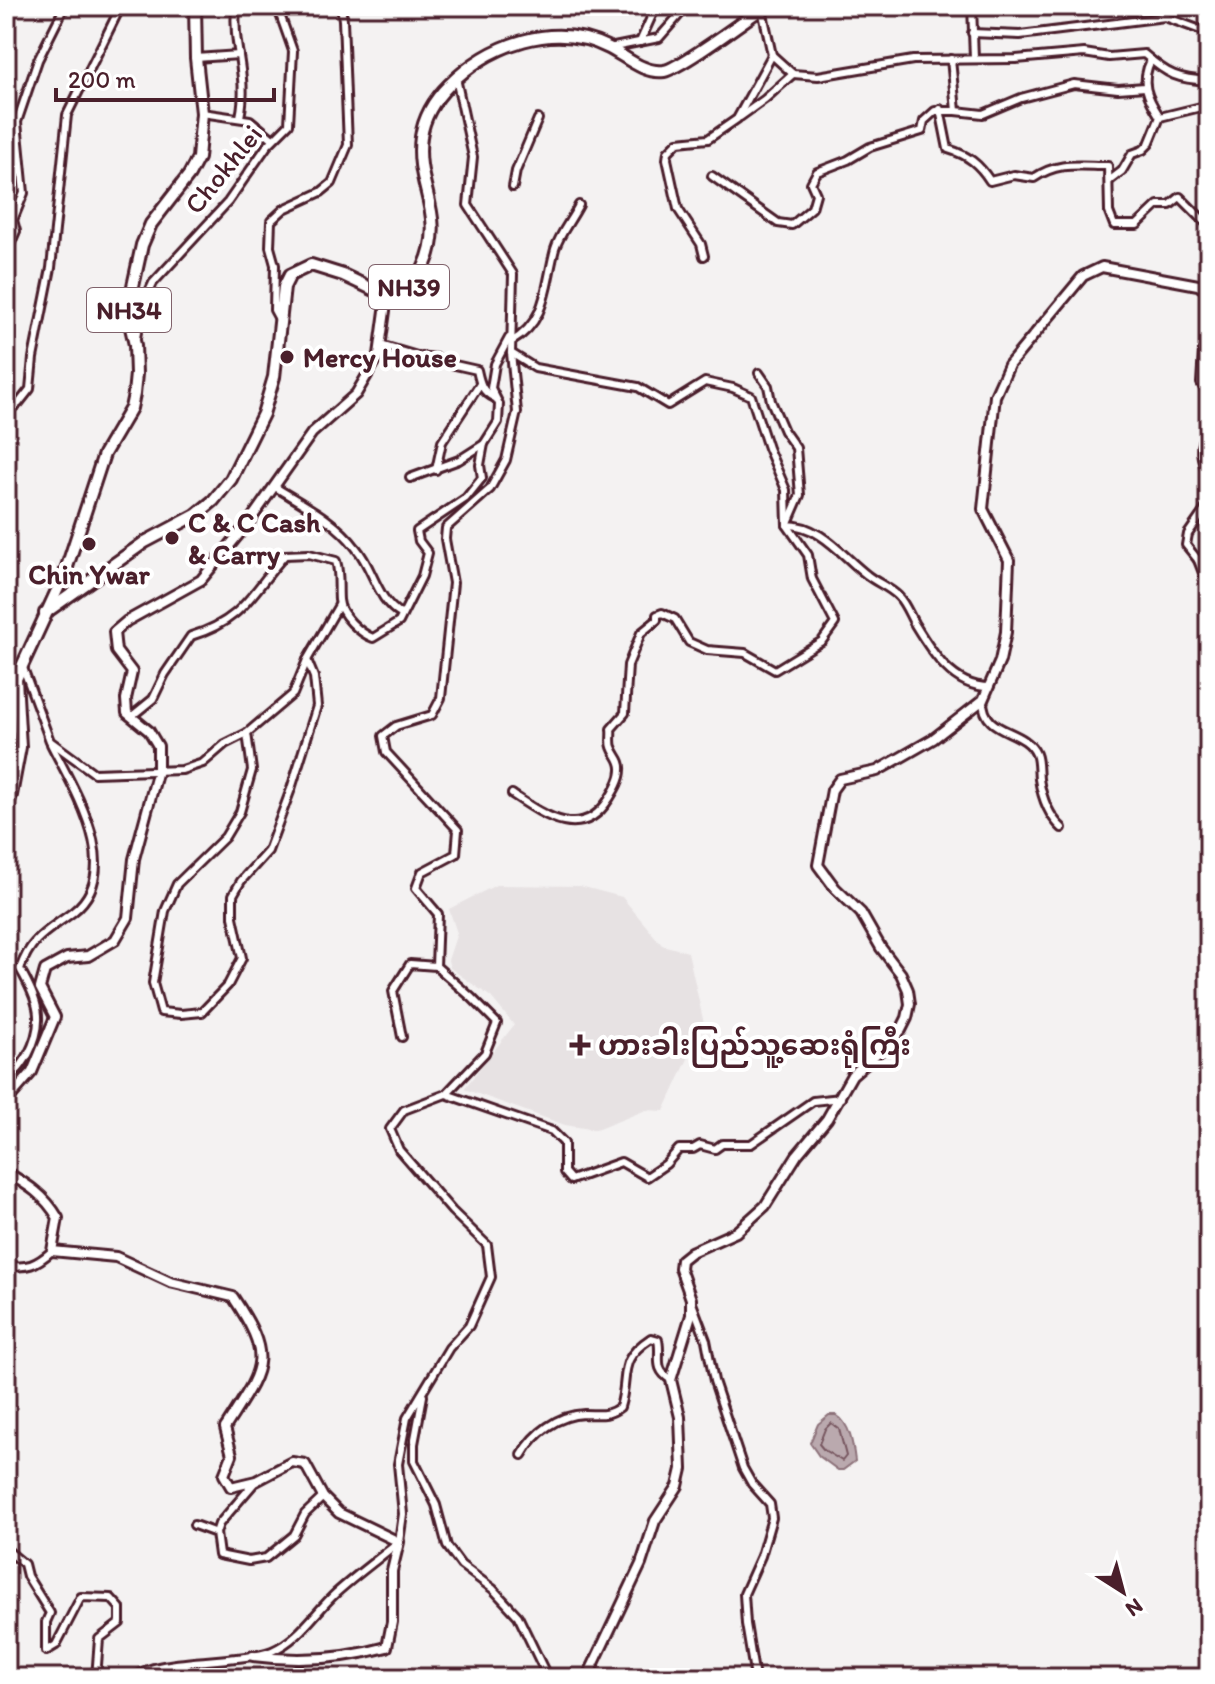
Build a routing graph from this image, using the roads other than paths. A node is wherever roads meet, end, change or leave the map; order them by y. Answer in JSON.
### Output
{"nodes":[{"id":1,"x":14,"y":6,"type":"edge"},
{"id":2,"x":65,"y":6,"type":"edge"},
{"id":3,"x":121,"y":6,"type":"edge"},
{"id":4,"x":195,"y":6,"type":"edge"},
{"id":5,"x":241,"y":6,"type":"edge"},
{"id":6,"x":277,"y":6,"type":"edge"},
{"id":7,"x":341,"y":6,"type":"edge"},
{"id":8,"x":652,"y":6,"type":"edge"},
{"id":9,"x":687,"y":6,"type":"edge"},
{"id":10,"x":972,"y":6,"type":"edge"},
{"id":11,"x":764,"y":7,"type":"edge"},
{"id":12,"x":6,"y":18,"type":"edge"},
{"id":13,"x":972,"y":33,"type":"junction"},
{"id":14,"x":1209,"y":33,"type":"edge"},
{"id":15,"x":640,"y":42,"type":"junction"},
{"id":16,"x":609,"y":48,"type":"junction"},
{"id":17,"x":239,"y":55,"type":"junction"},
{"id":18,"x":772,"y":55,"type":"junction"},
{"id":19,"x":196,"y":58,"type":"junction"},
{"id":20,"x":974,"y":58,"type":"junction"},
{"id":21,"x":951,"y":59,"type":"junction"},
{"id":22,"x":1151,"y":60,"type":"junction"},
{"id":23,"x":793,"y":74,"type":"junction"},
{"id":24,"x":456,"y":78,"type":"junction"},
{"id":25,"x":1209,"y":81,"type":"edge"},
{"id":26,"x":1145,"y":87,"type":"junction"},
{"id":27,"x":1209,"y":105,"type":"edge"},
{"id":28,"x":940,"y":109,"type":"junction"},
{"id":29,"x":956,"y":111,"type":"junction"},
{"id":30,"x":202,"y":113,"type":"junction"},
{"id":31,"x":240,"y":117,"type":"junction"},
{"id":32,"x":1160,"y":117,"type":"junction"},
{"id":33,"x":538,"y":119,"type":"dead end"},
{"id":34,"x":737,"y":119,"type":"junction"},
{"id":35,"x":273,"y":139,"type":"junction"},
{"id":36,"x":712,"y":176,"type":"dead end"},
{"id":37,"x":1109,"y":181,"type":"junction"},
{"id":38,"x":513,"y":187,"type":"dead end"},
{"id":39,"x":579,"y":205,"type":"dead end"},
{"id":40,"x":1209,"y":226,"type":"edge"},
{"id":41,"x":6,"y":254,"type":"edge"},
{"id":42,"x":704,"y":256,"type":"dead end"},
{"id":43,"x":1209,"y":292,"type":"edge"},
{"id":44,"x":387,"y":296,"type":"junction"},
{"id":45,"x":280,"y":322,"type":"junction"},
{"id":46,"x":510,"y":339,"type":"junction"},
{"id":47,"x":135,"y":345,"type":"junction"},
{"id":48,"x":380,"y":345,"type":"junction"},
{"id":49,"x":1209,"y":347,"type":"edge"},
{"id":50,"x":511,"y":353,"type":"junction"},
{"id":51,"x":759,"y":373,"type":"dead end"},
{"id":52,"x":480,"y":384,"type":"junction"},
{"id":53,"x":1209,"y":398,"type":"edge"},
{"id":54,"x":497,"y":399,"type":"junction"},
{"id":55,"x":6,"y":412,"type":"edge"},
{"id":56,"x":1209,"y":429,"type":"edge"},
{"id":57,"x":484,"y":444,"type":"junction"},
{"id":58,"x":436,"y":470,"type":"junction"},
{"id":59,"x":1209,"y":477,"type":"edge"},
{"id":60,"x":410,"y":478,"type":"dead end"},
{"id":61,"x":275,"y":487,"type":"junction"},
{"id":62,"x":1209,"y":504,"type":"edge"},
{"id":63,"x":787,"y":525,"type":"junction"},
{"id":64,"x":1198,"y":560,"type":"junction"},
{"id":65,"x":1209,"y":563,"type":"edge"},
{"id":66,"x":1209,"y":576,"type":"edge"},
{"id":67,"x":339,"y":605,"type":"junction"},
{"id":68,"x":45,"y":613,"type":"junction"},
{"id":69,"x":402,"y":615,"type":"junction"},
{"id":70,"x":307,"y":660,"type":"junction"},
{"id":71,"x":22,"y":665,"type":"junction"},
{"id":72,"x":989,"y":687,"type":"junction"},
{"id":73,"x":983,"y":700,"type":"junction"},
{"id":74,"x":132,"y":716,"type":"junction"},
{"id":75,"x":247,"y":733,"type":"junction"},
{"id":76,"x":50,"y":741,"type":"junction"},
{"id":77,"x":158,"y":770,"type":"junction"},
{"id":78,"x":9,"y":794,"type":"edge"},
{"id":79,"x":512,"y":794,"type":"dead end"},
{"id":80,"x":6,"y":809,"type":"edge"},
{"id":81,"x":1062,"y":828,"type":"dead end"},
{"id":82,"x":436,"y":966,"type":"junction"},
{"id":83,"x":402,"y":1037,"type":"dead end"},
{"id":84,"x":6,"y":1077,"type":"edge"},
{"id":85,"x":446,"y":1094,"type":"junction"},
{"id":86,"x":841,"y":1098,"type":"junction"},
{"id":87,"x":6,"y":1102,"type":"edge"},
{"id":88,"x":6,"y":1172,"type":"edge"},
{"id":89,"x":52,"y":1251,"type":"junction"},
{"id":90,"x":6,"y":1265,"type":"edge"},
{"id":91,"x":691,"y":1299,"type":"junction"},
{"id":92,"x":671,"y":1380,"type":"junction"},
{"id":93,"x":424,"y":1392,"type":"junction"},
{"id":94,"x":522,"y":1455,"type":"dead end"},
{"id":95,"x":256,"y":1481,"type":"junction"},
{"id":96,"x":323,"y":1497,"type":"junction"},
{"id":97,"x":194,"y":1525,"type":"dead end"},
{"id":98,"x":216,"y":1533,"type":"junction"},
{"id":99,"x":399,"y":1542,"type":"junction"},
{"id":100,"x":6,"y":1549,"type":"edge"},
{"id":101,"x":253,"y":1656,"type":"junction"},
{"id":102,"x":96,"y":1678,"type":"edge"},
{"id":103,"x":133,"y":1678,"type":"edge"},
{"id":104,"x":548,"y":1678,"type":"edge"},
{"id":105,"x":587,"y":1678,"type":"edge"},
{"id":106,"x":755,"y":1678,"type":"edge"}],
"edges":[{"from":1,"to":12,"type":"street"},
{"from":2,"to":41,"type":"street"},
{"from":3,"to":55,"type":"street"},
{"from":4,"to":19,"type":"highway","number":"NH34"},
{"from":5,"to":17,"type":"street"},
{"from":6,"to":35,"type":"street","name":"Chokhlei"},
{"from":7,"to":45,"type":"street"},
{"from":8,"to":15,"type":"street"},
{"from":9,"to":15,"type":"street"},
{"from":10,"to":13,"type":"street"},
{"from":11,"to":16,"type":"highway","number":"NH39"},
{"from":11,"to":18,"type":"street"},
{"from":13,"to":14,"type":"street"},
{"from":13,"to":20,"type":"street"},
{"from":15,"to":16,"type":"street"},
{"from":16,"to":24,"type":"highway","number":"NH39"},
{"from":17,"to":19,"type":"street"},
{"from":17,"to":31,"type":"street"},
{"from":18,"to":23,"type":"street"},
{"from":18,"to":34,"type":"street"},
{"from":19,"to":30,"type":"highway","number":"NH34"},
{"from":20,"to":21,"type":"street"},
{"from":20,"to":22,"type":"street"},
{"from":21,"to":23,"type":"street"},
{"from":21,"to":29,"type":"street"},
{"from":22,"to":25,"type":"street"},
{"from":22,"to":26,"type":"street"},
{"from":23,"to":34,"type":"street"},
{"from":24,"to":44,"type":"highway","number":"NH39"},
{"from":24,"to":46,"type":"street"},
{"from":26,"to":29,"type":"street"},
{"from":26,"to":32,"type":"street"},
{"from":27,"to":32,"type":"street"},
{"from":28,"to":29,"type":"street"},
{"from":28,"to":36,"type":"street"},
{"from":28,"to":37,"type":"street"},
{"from":30,"to":31,"type":"street"},
{"from":30,"to":47,"type":"highway","number":"NH34"},
{"from":31,"to":35,"type":"street"},
{"from":32,"to":37,"type":"street"},
{"from":33,"to":38,"type":"street"},
{"from":34,"to":42,"type":"street"},
{"from":35,"to":47,"type":"street","name":"Chokhlei"},
{"from":37,"to":40,"type":"street"},
{"from":39,"to":46,"type":"street"},
{"from":43,"to":72,"type":"street"},
{"from":44,"to":45,"type":"highway","number":"NH39"},
{"from":44,"to":48,"type":"street"},
{"from":45,"to":68,"type":"highway","number":"NH39"},
{"from":46,"to":50,"type":"street"},
{"from":46,"to":54,"type":"street"},
{"from":47,"to":68,"type":"highway","number":"NH34"},
{"from":48,"to":52,"type":"street"},
{"from":48,"to":61,"type":"street"},
{"from":49,"to":53,"type":"street"},
{"from":50,"to":63,"type":"street"},
{"from":50,"to":82,"type":"street"},
{"from":51,"to":63,"type":"street"},
{"from":52,"to":54,"type":"street"},
{"from":52,"to":58,"type":"street"},
{"from":54,"to":57,"type":"street"},
{"from":56,"to":59,"type":"street"},
{"from":57,"to":58,"type":"street"},
{"from":57,"to":69,"type":"street"},
{"from":58,"to":60,"type":"street"},
{"from":61,"to":69,"type":"street"},
{"from":61,"to":74,"type":"street"},
{"from":62,"to":64,"type":"street"},
{"from":63,"to":72,"type":"street"},
{"from":63,"to":79,"type":"street"},
{"from":64,"to":65,"type":"street"},
{"from":64,"to":66,"type":"street"},
{"from":67,"to":69,"type":"street"},
{"from":67,"to":70,"type":"street"},
{"from":67,"to":74,"type":"street"},
{"from":68,"to":71,"type":"highway"},
{"from":70,"to":75,"type":"street"},
{"from":70,"to":75,"type":"street"},
{"from":71,"to":76,"type":"street"},
{"from":71,"to":78,"type":"highway"},
{"from":72,"to":73,"type":"street"},
{"from":73,"to":81,"type":"street"},
{"from":73,"to":86,"type":"street"},
{"from":74,"to":77,"type":"street"},
{"from":75,"to":77,"type":"street"},
{"from":76,"to":77,"type":"street"},
{"from":76,"to":84,"type":"street"},
{"from":77,"to":87,"type":"street"},
{"from":78,"to":80,"type":"highway"},
{"from":82,"to":83,"type":"street"},
{"from":82,"to":85,"type":"street"},
{"from":85,"to":86,"type":"street"},
{"from":85,"to":93,"type":"street"},
{"from":86,"to":91,"type":"street"},
{"from":88,"to":89,"type":"street"},
{"from":89,"to":90,"type":"street"},
{"from":89,"to":95,"type":"street"},
{"from":91,"to":92,"type":"street"},
{"from":91,"to":106,"type":"street"},
{"from":92,"to":94,"type":"street"},
{"from":92,"to":105,"type":"street"},
{"from":93,"to":99,"type":"street"},
{"from":93,"to":104,"type":"street"},
{"from":95,"to":96,"type":"street"},
{"from":95,"to":98,"type":"street"},
{"from":96,"to":98,"type":"street"},
{"from":96,"to":99,"type":"street"},
{"from":97,"to":98,"type":"street"},
{"from":99,"to":101,"type":"street"},
{"from":99,"to":101,"type":"street"},
{"from":100,"to":102,"type":"street"},
{"from":101,"to":103,"type":"street"}]}
